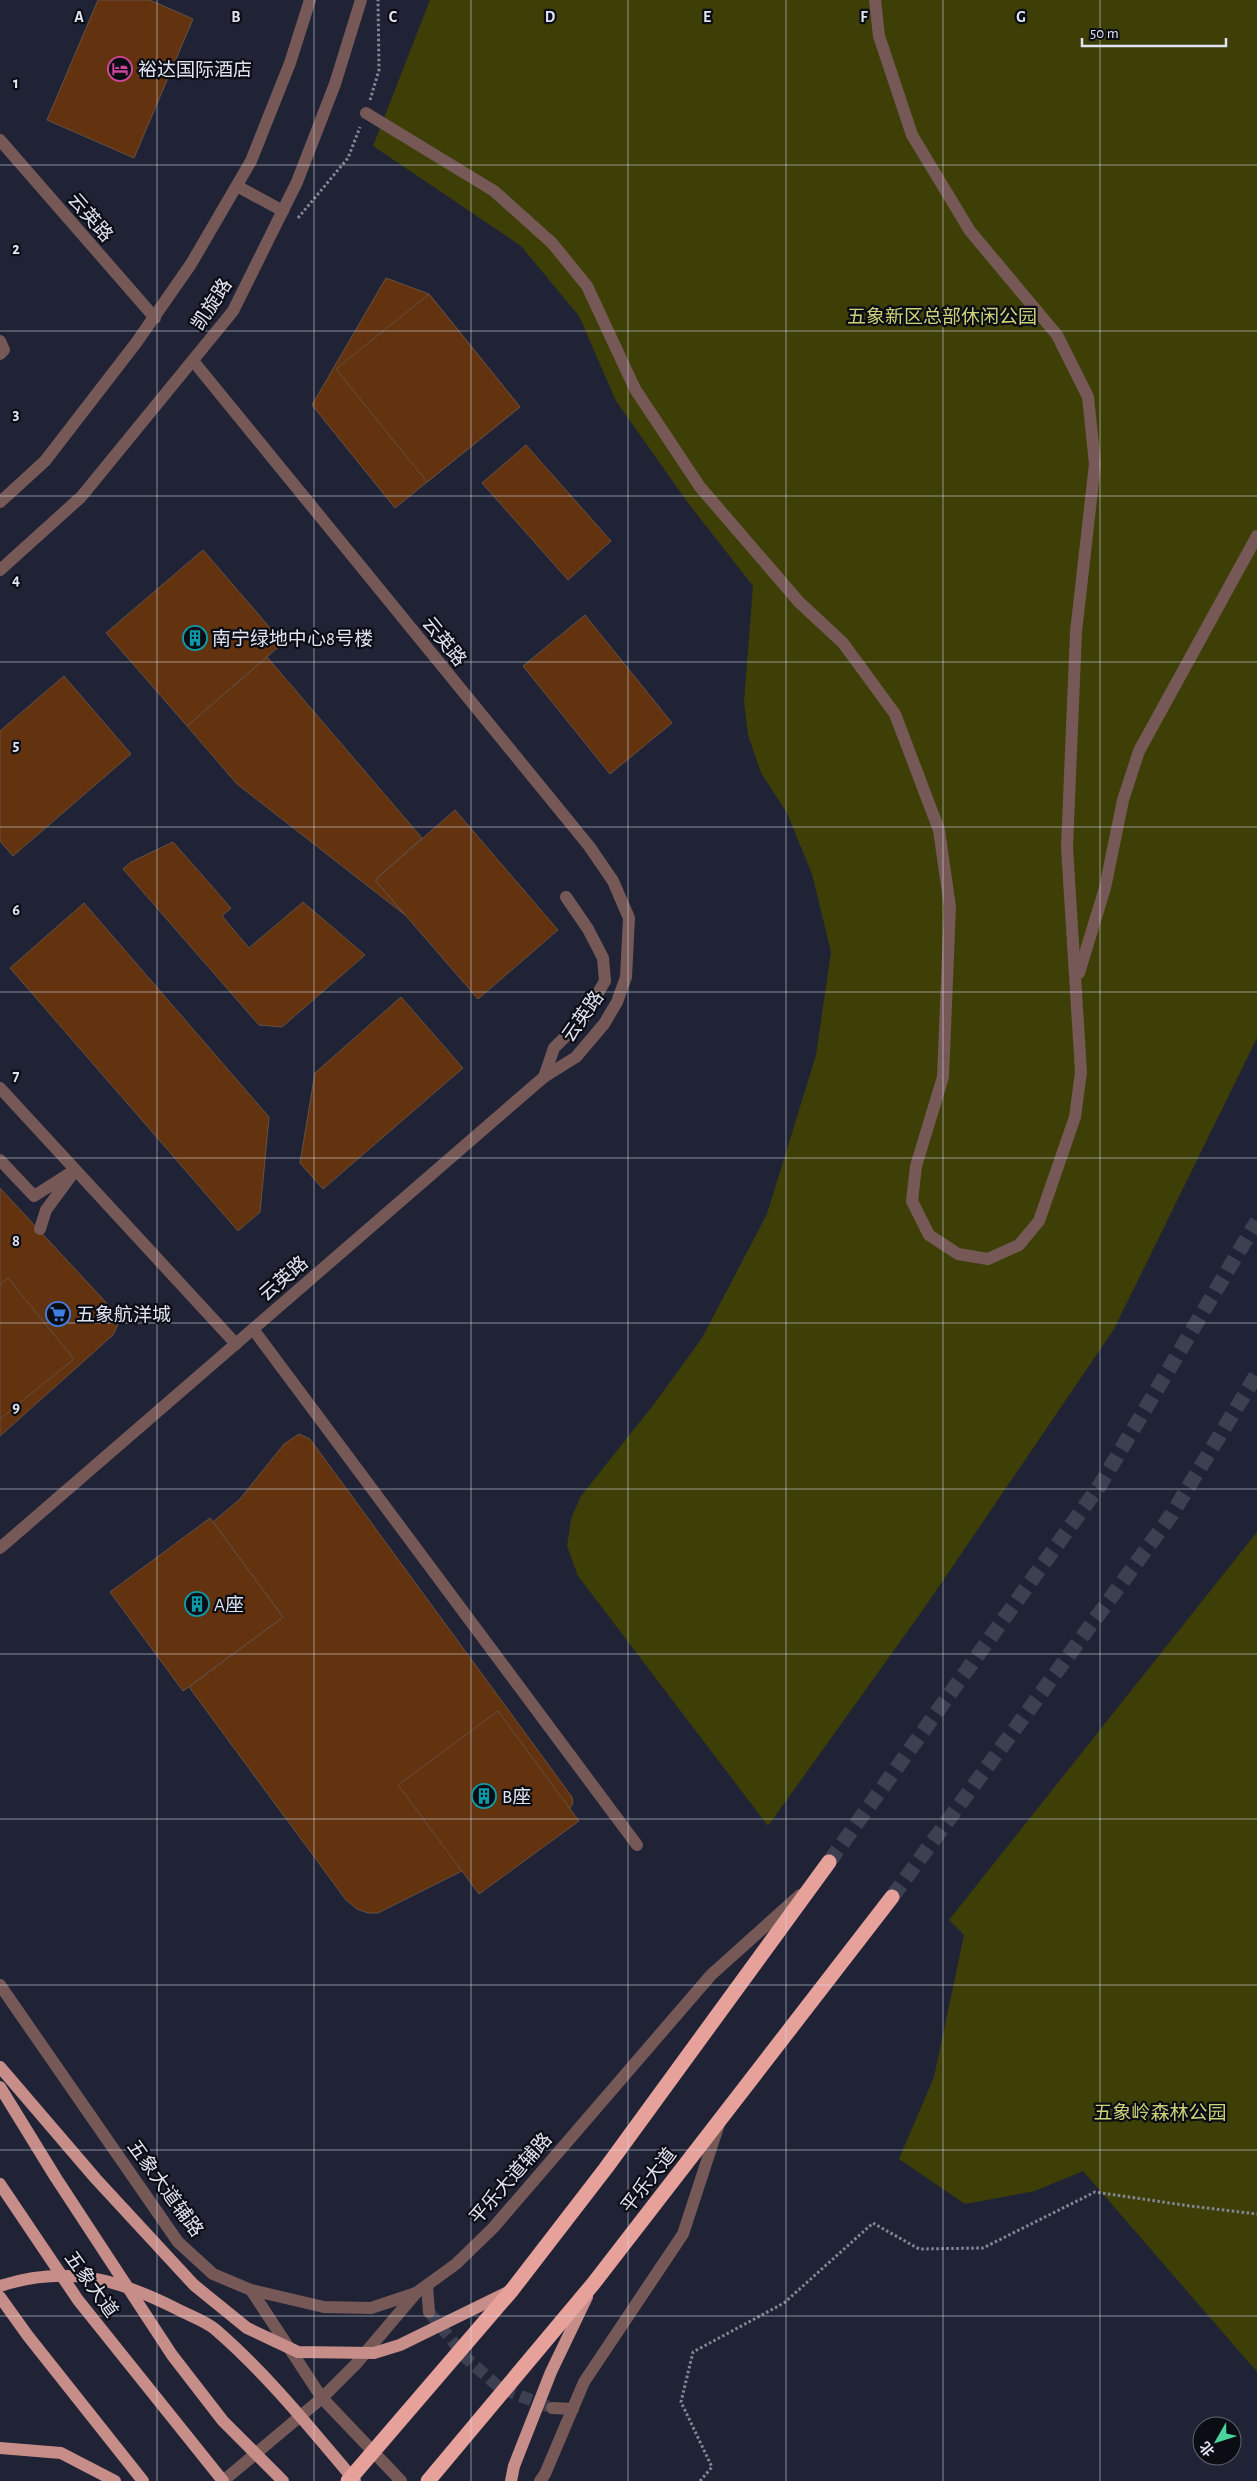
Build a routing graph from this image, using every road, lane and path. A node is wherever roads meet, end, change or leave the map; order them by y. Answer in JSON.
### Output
{"nodes":[{"id":1,"x":310,"y":0,"type":"edge"},
{"id":2,"x":361,"y":0,"type":"edge"},
{"id":3,"x":378,"y":0,"type":"edge"},
{"id":4,"x":875,"y":0,"type":"edge"},
{"id":5,"x":366,"y":113,"type":"junction"},
{"id":6,"x":0,"y":140,"type":"edge"},
{"id":7,"x":237,"y":186,"type":"junction"},
{"id":8,"x":283,"y":211,"type":"junction"},
{"id":9,"x":293,"y":225,"type":"dead end"},
{"id":10,"x":155,"y":318,"type":"junction"},
{"id":11,"x":0,"y":341,"type":"edge"},
{"id":12,"x":0,"y":354,"type":"edge"},
{"id":13,"x":194,"y":362,"type":"junction"},
{"id":14,"x":0,"y":502,"type":"edge"},
{"id":15,"x":1257,"y":536,"type":"edge"},
{"id":16,"x":0,"y":570,"type":"edge"},
{"id":17,"x":566,"y":897,"type":"dead end"},
{"id":18,"x":1077,"y":980,"type":"junction"},
{"id":19,"x":544,"y":1077,"type":"junction"},
{"id":20,"x":0,"y":1088,"type":"edge"},
{"id":21,"x":0,"y":1160,"type":"edge"},
{"id":22,"x":75,"y":1170,"type":"junction"},
{"id":23,"x":40,"y":1229,"type":"dead end"},
{"id":24,"x":253,"y":1329,"type":"junction"},
{"id":25,"x":236,"y":1344,"type":"junction"},
{"id":26,"x":0,"y":1548,"type":"edge"},
{"id":27,"x":637,"y":1845,"type":"dead end"},
{"id":28,"x":829,"y":1862,"type":"tunnel mouth"},
{"id":29,"x":811,"y":1885,"type":"junction"},
{"id":30,"x":892,"y":1898,"type":"tunnel mouth"},
{"id":31,"x":0,"y":1985,"type":"edge"},
{"id":32,"x":0,"y":2067,"type":"edge"},
{"id":33,"x":0,"y":2087,"type":"edge"},
{"id":34,"x":721,"y":2119,"type":"junction"},
{"id":35,"x":0,"y":2184,"type":"edge"},
{"id":36,"x":1257,"y":2214,"type":"edge"},
{"id":37,"x":593,"y":2284,"type":"junction"},
{"id":38,"x":0,"y":2286,"type":"edge"},
{"id":39,"x":427,"y":2286,"type":"junction"},
{"id":40,"x":251,"y":2290,"type":"junction"},
{"id":41,"x":512,"y":2290,"type":"junction"},
{"id":42,"x":416,"y":2293,"type":"junction"},
{"id":43,"x":0,"y":2297,"type":"edge"},
{"id":44,"x":428,"y":2312,"type":"tunnel mouth"},
{"id":45,"x":322,"y":2398,"type":"junction"},
{"id":46,"x":552,"y":2408,"type":"tunnel mouth"},
{"id":47,"x":573,"y":2409,"type":"junction"},
{"id":48,"x":0,"y":2448,"type":"edge"},
{"id":49,"x":544,"y":2479,"type":"edge"},
{"id":50,"x":115,"y":2481,"type":"edge"},
{"id":51,"x":143,"y":2481,"type":"edge"},
{"id":52,"x":223,"y":2481,"type":"edge"},
{"id":53,"x":283,"y":2481,"type":"edge"},
{"id":54,"x":348,"y":2481,"type":"edge"},
{"id":55,"x":355,"y":2481,"type":"edge"},
{"id":56,"x":401,"y":2481,"type":"edge"},
{"id":57,"x":428,"y":2481,"type":"edge"},
{"id":58,"x":511,"y":2481,"type":"edge"},
{"id":59,"x":700,"y":2481,"type":"edge"}],
"edges":[{"from":1,"to":7,"type":"street","name":"凯旋路"},
{"from":2,"to":8,"type":"street","name":"凯旋路"},
{"from":3,"to":5,"type":"path"},
{"from":4,"to":18,"type":"street"},
{"from":5,"to":9,"type":"path"},
{"from":5,"to":18,"type":"street"},
{"from":6,"to":10,"type":"street","name":"云英路"},
{"from":7,"to":8,"type":"street"},
{"from":7,"to":10,"type":"street","name":"凯旋路"},
{"from":8,"to":13,"type":"street","name":"凯旋路"},
{"from":10,"to":14,"type":"street","name":"凯旋路"},
{"from":11,"to":12,"type":"street"},
{"from":13,"to":16,"type":"street","name":"凯旋路"},
{"from":13,"to":19,"type":"street","name":"云英路"},
{"from":15,"to":18,"type":"street"},
{"from":17,"to":19,"type":"street"},
{"from":19,"to":24,"type":"street","name":"云英路"},
{"from":20,"to":22,"type":"street"},
{"from":21,"to":22,"type":"street"},
{"from":22,"to":23,"type":"street"},
{"from":22,"to":25,"type":"street"},
{"from":24,"to":25,"type":"street","name":"云英路"},
{"from":24,"to":27,"type":"street"},
{"from":25,"to":26,"type":"street","name":"云英路"},
{"from":28,"to":29,"type":"highway"},
{"from":29,"to":39,"type":"street","name":"平乐大道辅路"},
{"from":29,"to":41,"type":"highway"},
{"from":30,"to":34,"type":"highway","name":"平乐大道"},
{"from":31,"to":40,"type":"street","name":"五象大道辅路"},
{"from":32,"to":41,"type":"main road"},
{"from":33,"to":53,"type":"main road"},
{"from":34,"to":37,"type":"highway","name":"平乐大道"},
{"from":34,"to":47,"type":"street"},
{"from":35,"to":52,"type":"main road","name":"五象大道"},
{"from":36,"to":59,"type":"path"},
{"from":37,"to":57,"type":"highway","name":"平乐大道"},
{"from":37,"to":58,"type":"main road"},
{"from":38,"to":55,"type":"main road"},
{"from":39,"to":42,"type":"street","name":"平乐大道辅路"},
{"from":39,"to":44,"type":"street"},
{"from":40,"to":42,"type":"street","name":"五象大道辅路"},
{"from":40,"to":45,"type":"street"},
{"from":41,"to":54,"type":"highway"},
{"from":42,"to":45,"type":"street","name":"平乐大道辅路"},
{"from":43,"to":51,"type":"main road"},
{"from":45,"to":52,"type":"street","name":"平乐大道辅路"},
{"from":45,"to":56,"type":"street"},
{"from":46,"to":47,"type":"street"},
{"from":47,"to":49,"type":"street"},
{"from":48,"to":50,"type":"main road"}]}
